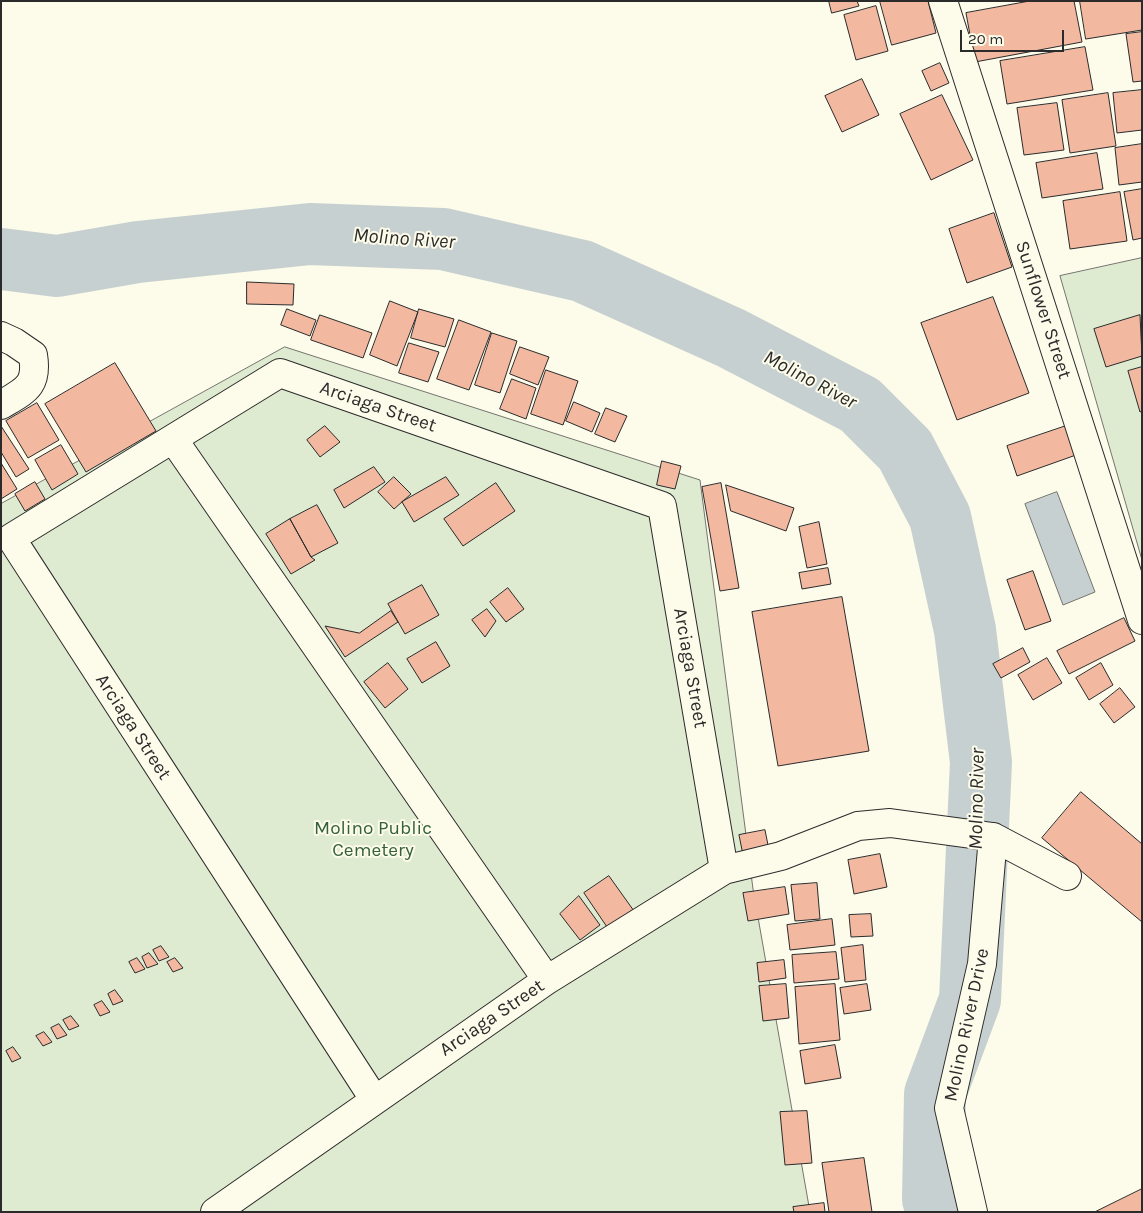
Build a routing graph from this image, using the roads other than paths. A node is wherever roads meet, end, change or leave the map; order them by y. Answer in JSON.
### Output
{"nodes":[{"id":1,"x":943,"y":1,"type":"edge"},
{"id":2,"x":1,"y":336,"type":"edge"},
{"id":3,"x":1,"y":405,"type":"edge"},
{"id":4,"x":173,"y":439,"type":"junction"},
{"id":5,"x":1142,"y":620,"type":"edge"},
{"id":6,"x":993,"y":836,"type":"junction"},
{"id":7,"x":724,"y":870,"type":"junction"},
{"id":8,"x":1068,"y":876,"type":"dead end"},
{"id":9,"x":547,"y":980,"type":"junction"},
{"id":10,"x":374,"y":1099,"type":"junction"},
{"id":11,"x":215,"y":1212,"type":"edge"},
{"id":12,"x":974,"y":1212,"type":"edge"}],
"edges":[{"from":1,"to":5,"type":"street","name":"Sunflower Street"},
{"from":2,"to":3,"type":"street"},
{"from":4,"to":7,"type":"street","name":"Arciaga Street"},
{"from":4,"to":9,"type":"street"},
{"from":4,"to":10,"type":"street","name":"Arciaga Street"},
{"from":6,"to":7,"type":"street"},
{"from":6,"to":8,"type":"street"},
{"from":6,"to":12,"type":"street","name":"Molino River Drive"},
{"from":7,"to":9,"type":"street","name":"Arciaga Street"},
{"from":9,"to":10,"type":"street","name":"Arciaga Street"},
{"from":10,"to":11,"type":"street","name":"Arciaga Street"}]}
